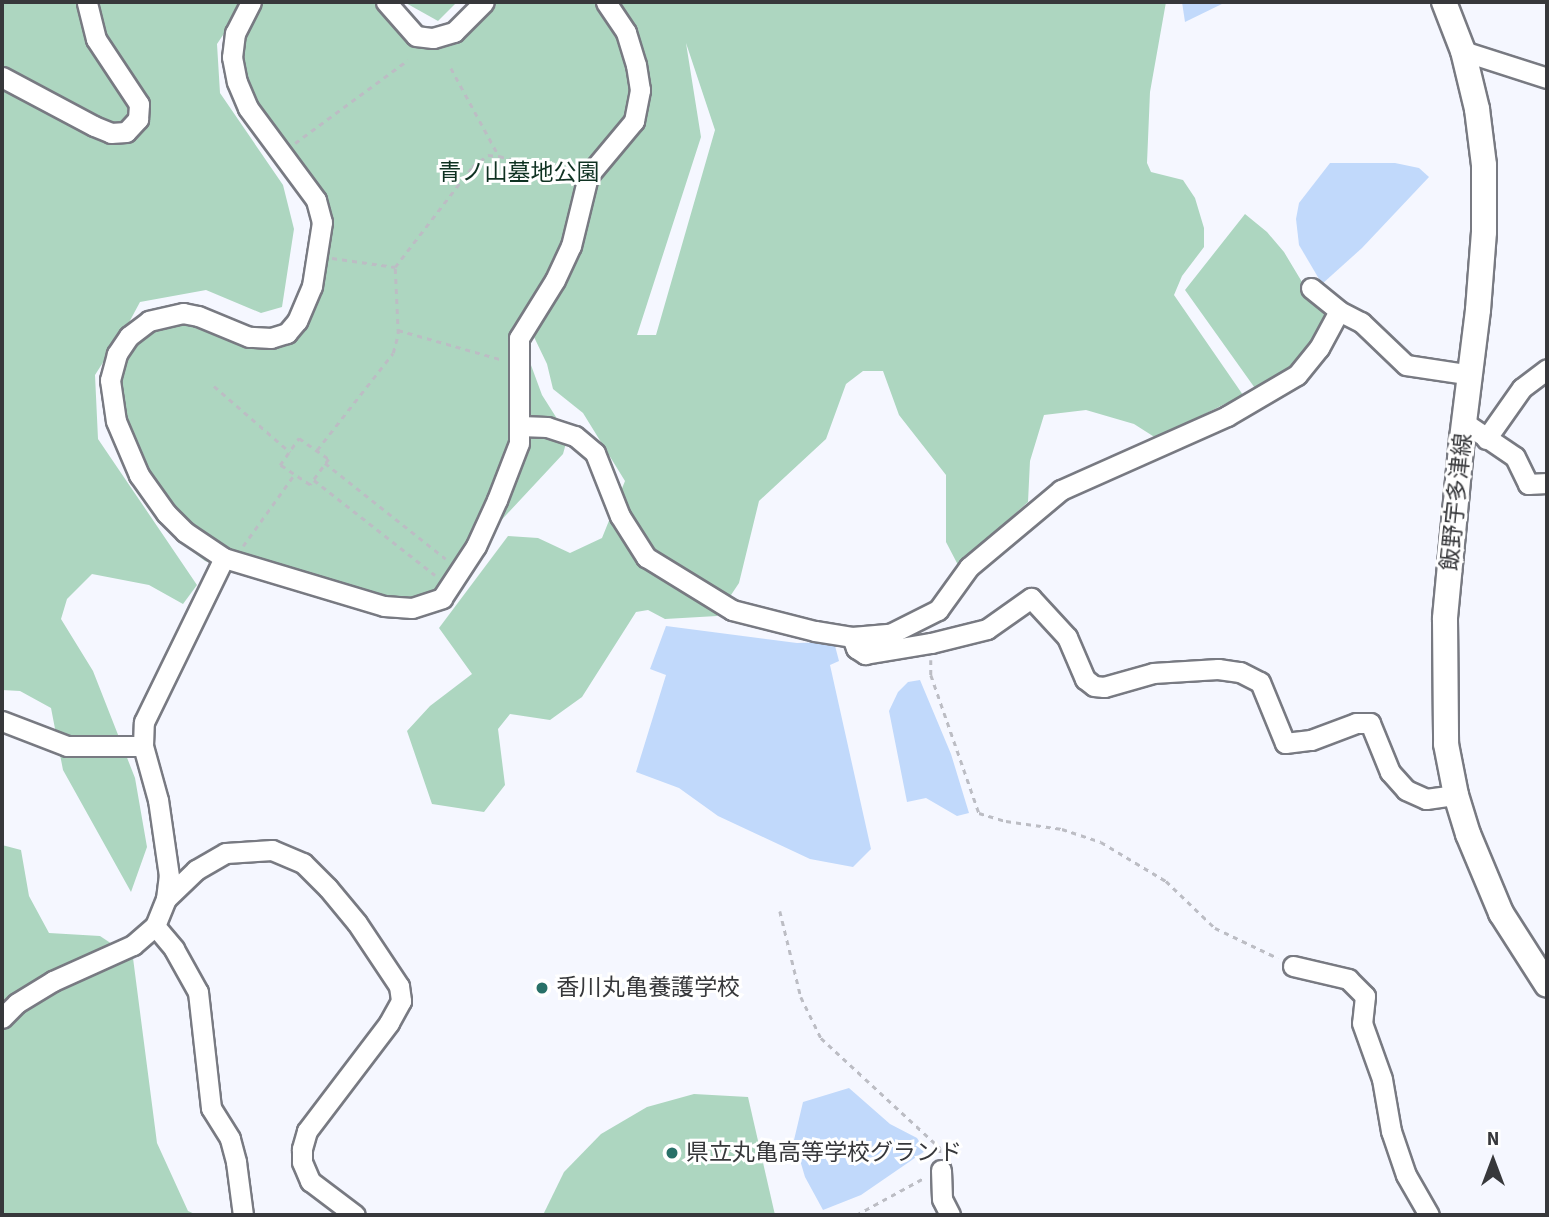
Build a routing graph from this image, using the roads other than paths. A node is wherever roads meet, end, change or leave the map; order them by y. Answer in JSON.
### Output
{"nodes":[{"id":1,"x":87,"y":2,"type":"edge"},
{"id":2,"x":251,"y":2,"type":"edge"},
{"id":3,"x":386,"y":2,"type":"edge"},
{"id":4,"x":484,"y":2,"type":"edge"},
{"id":5,"x":606,"y":2,"type":"edge"},
{"id":6,"x":1444,"y":2,"type":"edge"},
{"id":7,"x":1463,"y":51,"type":"junction"},
{"id":8,"x":2,"y":77,"type":"edge"},
{"id":9,"x":1547,"y":78,"type":"edge"},
{"id":10,"x":1311,"y":288,"type":"dead end"},
{"id":11,"x":1339,"y":311,"type":"junction"},
{"id":12,"x":1547,"y":369,"type":"edge"},
{"id":13,"x":1471,"y":375,"type":"junction"},
{"id":14,"x":1465,"y":423,"type":"junction"},
{"id":15,"x":520,"y":426,"type":"junction"},
{"id":16,"x":1486,"y":439,"type":"junction"},
{"id":17,"x":1547,"y":483,"type":"edge"},
{"id":18,"x":228,"y":559,"type":"junction"},
{"id":19,"x":852,"y":637,"type":"junction"},
{"id":20,"x":2,"y":721,"type":"edge"},
{"id":21,"x":143,"y":746,"type":"junction"},
{"id":22,"x":1456,"y":795,"type":"junction"},
{"id":23,"x":166,"y":899,"type":"junction"},
{"id":24,"x":155,"y":926,"type":"junction"},
{"id":25,"x":1293,"y":965,"type":"road end"},
{"id":26,"x":1547,"y":985,"type":"edge"},
{"id":27,"x":2,"y":1018,"type":"edge"},
{"id":28,"x":941,"y":1170,"type":"road end"},
{"id":29,"x":243,"y":1215,"type":"edge"},
{"id":30,"x":355,"y":1215,"type":"edge"},
{"id":31,"x":950,"y":1215,"type":"edge"},
{"id":32,"x":1429,"y":1215,"type":"edge"}],
"edges":[{"from":1,"to":8,"type":"street"},
{"from":2,"to":18,"type":"street"},
{"from":3,"to":4,"type":"street"},
{"from":5,"to":15,"type":"street"},
{"from":6,"to":7,"type":"main road","name":"飯野宇多津線"},
{"from":7,"to":9,"type":"street"},
{"from":7,"to":13,"type":"main road","name":"飯野宇多津線"},
{"from":10,"to":11,"type":"street"},
{"from":11,"to":13,"type":"street"},
{"from":11,"to":19,"type":"street"},
{"from":12,"to":16,"type":"street"},
{"from":13,"to":14,"type":"main road","name":"飯野宇多津線"},
{"from":14,"to":16,"type":"street"},
{"from":14,"to":22,"type":"main road","name":"飯野宇多津線"},
{"from":15,"to":18,"type":"street"},
{"from":15,"to":19,"type":"street"},
{"from":16,"to":17,"type":"street"},
{"from":18,"to":21,"type":"street"},
{"from":19,"to":22,"type":"street"},
{"from":20,"to":21,"type":"street"},
{"from":21,"to":23,"type":"street"},
{"from":22,"to":26,"type":"main road","name":"飯野宇多津線"},
{"from":23,"to":24,"type":"street"},
{"from":23,"to":30,"type":"street"},
{"from":24,"to":27,"type":"street"},
{"from":24,"to":29,"type":"street"},
{"from":25,"to":32,"type":"street"},
{"from":28,"to":31,"type":"street"}]}
